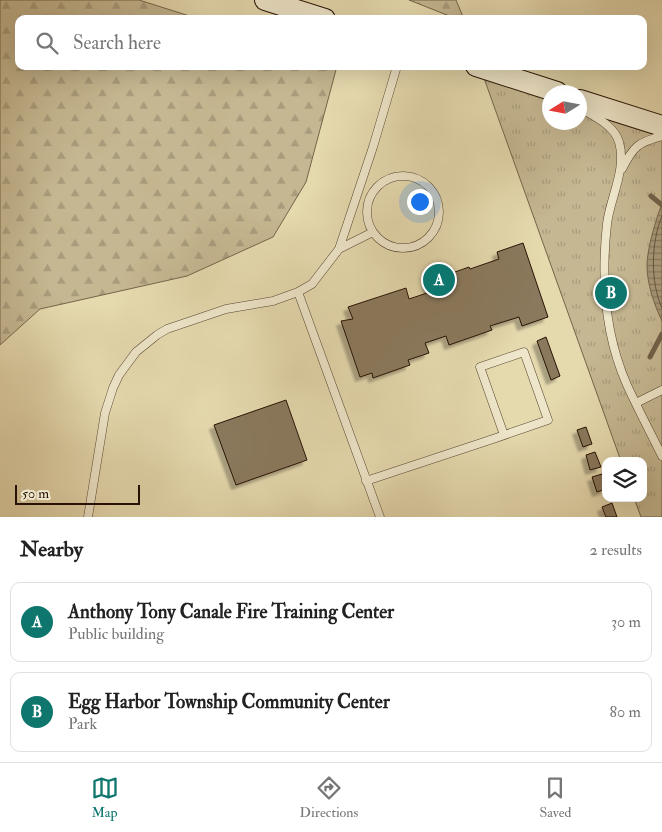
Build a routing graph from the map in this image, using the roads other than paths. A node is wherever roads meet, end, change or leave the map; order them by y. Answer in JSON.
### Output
{"nodes":[{"id":1,"x":265,"y":0,"type":"edge"},
{"id":2,"x":312,"y":15,"type":"edge"},
{"id":3,"x":395,"y":70,"type":"edge"},
{"id":4,"x":488,"y":70,"type":"edge"},
{"id":5,"x":542,"y":89,"type":"edge"},
{"id":6,"x":587,"y":102,"type":"edge"},
{"id":7,"x":587,"y":112,"type":"edge"},
{"id":8,"x":662,"y":126,"type":"edge"},
{"id":9,"x":662,"y":136,"type":"edge"},
{"id":10,"x":618,"y":177,"type":"junction"},
{"id":11,"x":373,"y":232,"type":"junction"},
{"id":12,"x":339,"y":249,"type":"junction"},
{"id":13,"x":298,"y":292,"type":"junction"},
{"id":14,"x":662,"y":390,"type":"edge"},
{"id":15,"x":636,"y":403,"type":"junction"},
{"id":16,"x":504,"y":435,"type":"junction"},
{"id":17,"x":662,"y":456,"type":"edge"},
{"id":18,"x":366,"y":481,"type":"junction"},
{"id":19,"x":88,"y":517,"type":"edge"},
{"id":20,"x":380,"y":517,"type":"edge"}],
"edges":[{"from":1,"to":2,"type":"main road"},
{"from":3,"to":12,"type":"lane"},
{"from":4,"to":5,"type":"main road"},
{"from":6,"to":8,"type":"main road"},
{"from":7,"to":10,"type":"lane"},
{"from":9,"to":10,"type":"lane"},
{"from":10,"to":15,"type":"lane"},
{"from":11,"to":11,"type":"lane"},
{"from":11,"to":12,"type":"lane"},
{"from":12,"to":13,"type":"lane"},
{"from":13,"to":18,"type":"lane"},
{"from":13,"to":19,"type":"lane"},
{"from":14,"to":15,"type":"lane"},
{"from":15,"to":17,"type":"lane"},
{"from":16,"to":16,"type":"lane"},
{"from":16,"to":18,"type":"lane"},
{"from":18,"to":20,"type":"lane"}]}
